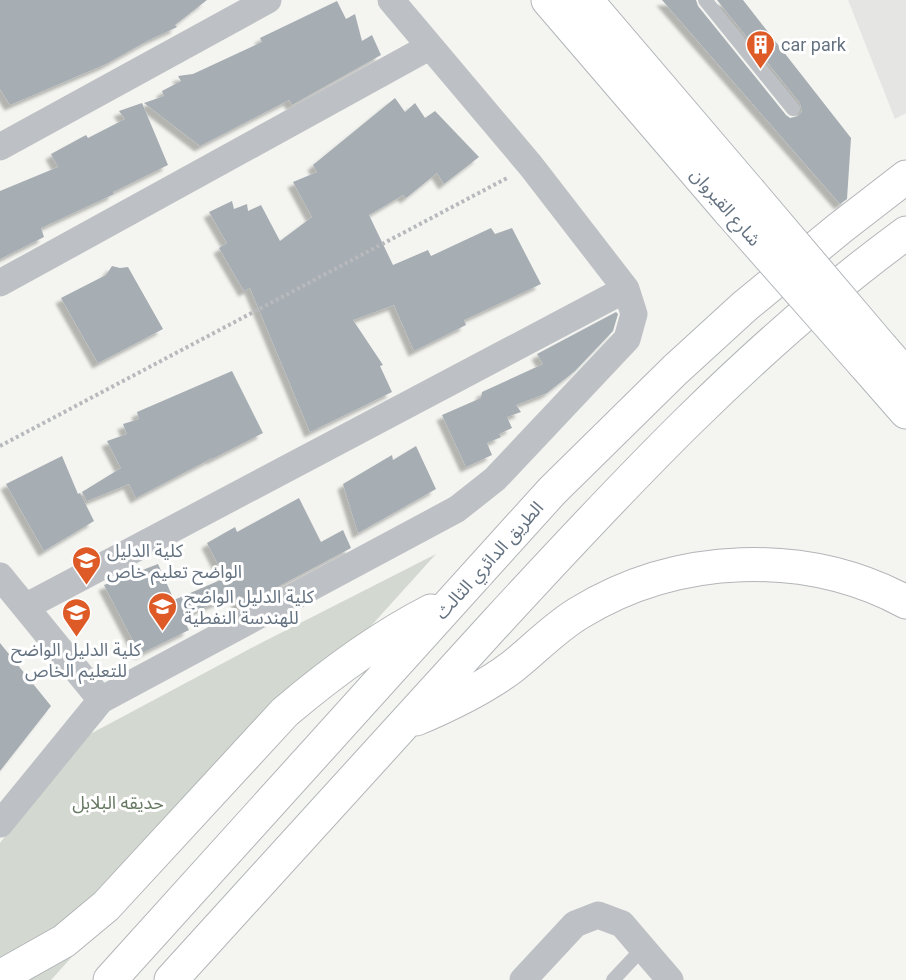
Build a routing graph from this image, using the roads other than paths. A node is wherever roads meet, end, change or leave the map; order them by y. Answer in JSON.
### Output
{"nodes":[{"id":1,"x":268,"y":0,"type":"edge"},
{"id":2,"x":391,"y":0,"type":"edge"},
{"id":3,"x":548,"y":0,"type":"edge"},
{"id":4,"x":586,"y":0,"type":"edge"},
{"id":5,"x":705,"y":0,"type":"edge"},
{"id":6,"x":429,"y":47,"type":"junction"},
{"id":7,"x":793,"y":109,"type":"dead end"},
{"id":8,"x":0,"y":147,"type":"edge"},
{"id":9,"x":906,"y":177,"type":"edge"},
{"id":10,"x":740,"y":202,"type":"junction"},
{"id":11,"x":906,"y":233,"type":"edge"},
{"id":12,"x":0,"y":283,"type":"edge"},
{"id":13,"x":626,"y":289,"type":"junction"},
{"id":14,"x":873,"y":356,"type":"junction"},
{"id":15,"x":906,"y":375,"type":"edge"},
{"id":16,"x":906,"y":412,"type":"edge"},
{"id":17,"x":0,"y":576,"type":"edge"},
{"id":18,"x":454,"y":599,"type":"junction"},
{"id":19,"x":906,"y":602,"type":"edge"},
{"id":20,"x":27,"y":606,"type":"junction"},
{"id":21,"x":101,"y":700,"type":"junction"},
{"id":22,"x":403,"y":724,"type":"junction"},
{"id":23,"x":3,"y":813,"type":"edge"},
{"id":24,"x":643,"y":948,"type":"junction"},
{"id":25,"x":0,"y":976,"type":"edge"},
{"id":26,"x":110,"y":980,"type":"edge"},
{"id":27,"x":171,"y":980,"type":"edge"},
{"id":28,"x":523,"y":980,"type":"edge"},
{"id":29,"x":613,"y":980,"type":"edge"},
{"id":30,"x":670,"y":980,"type":"edge"}],
"edges":[{"from":1,"to":8,"type":"street"},
{"from":2,"to":6,"type":"street"},
{"from":3,"to":10,"type":"main road","name":"شارع القيروان"},
{"from":4,"to":10,"type":"main road","name":"شارع القيروان"},
{"from":5,"to":7,"type":"lane"},
{"from":6,"to":12,"type":"street"},
{"from":6,"to":13,"type":"street"},
{"from":9,"to":18,"type":"main road","name":"الطريق الدائري الثالث"},
{"from":10,"to":14,"type":"main road","name":"شارع القيروان","bridge":true},
{"from":11,"to":22,"type":"main road"},
{"from":13,"to":20,"type":"street"},
{"from":13,"to":21,"type":"street"},
{"from":14,"to":15,"type":"main road","name":"شارع القيروان"},
{"from":14,"to":16,"type":"main road","name":"شارع القيروان"},
{"from":17,"to":20,"type":"street"},
{"from":18,"to":25,"type":"main road"},
{"from":18,"to":26,"type":"main road","name":"الطريق الدائري الثالث"},
{"from":19,"to":22,"type":"main road"},
{"from":20,"to":21,"type":"street"},
{"from":21,"to":23,"type":"street"},
{"from":22,"to":27,"type":"main road"},
{"from":24,"to":28,"type":"street"},
{"from":24,"to":29,"type":"lane"},
{"from":24,"to":30,"type":"street"}]}
